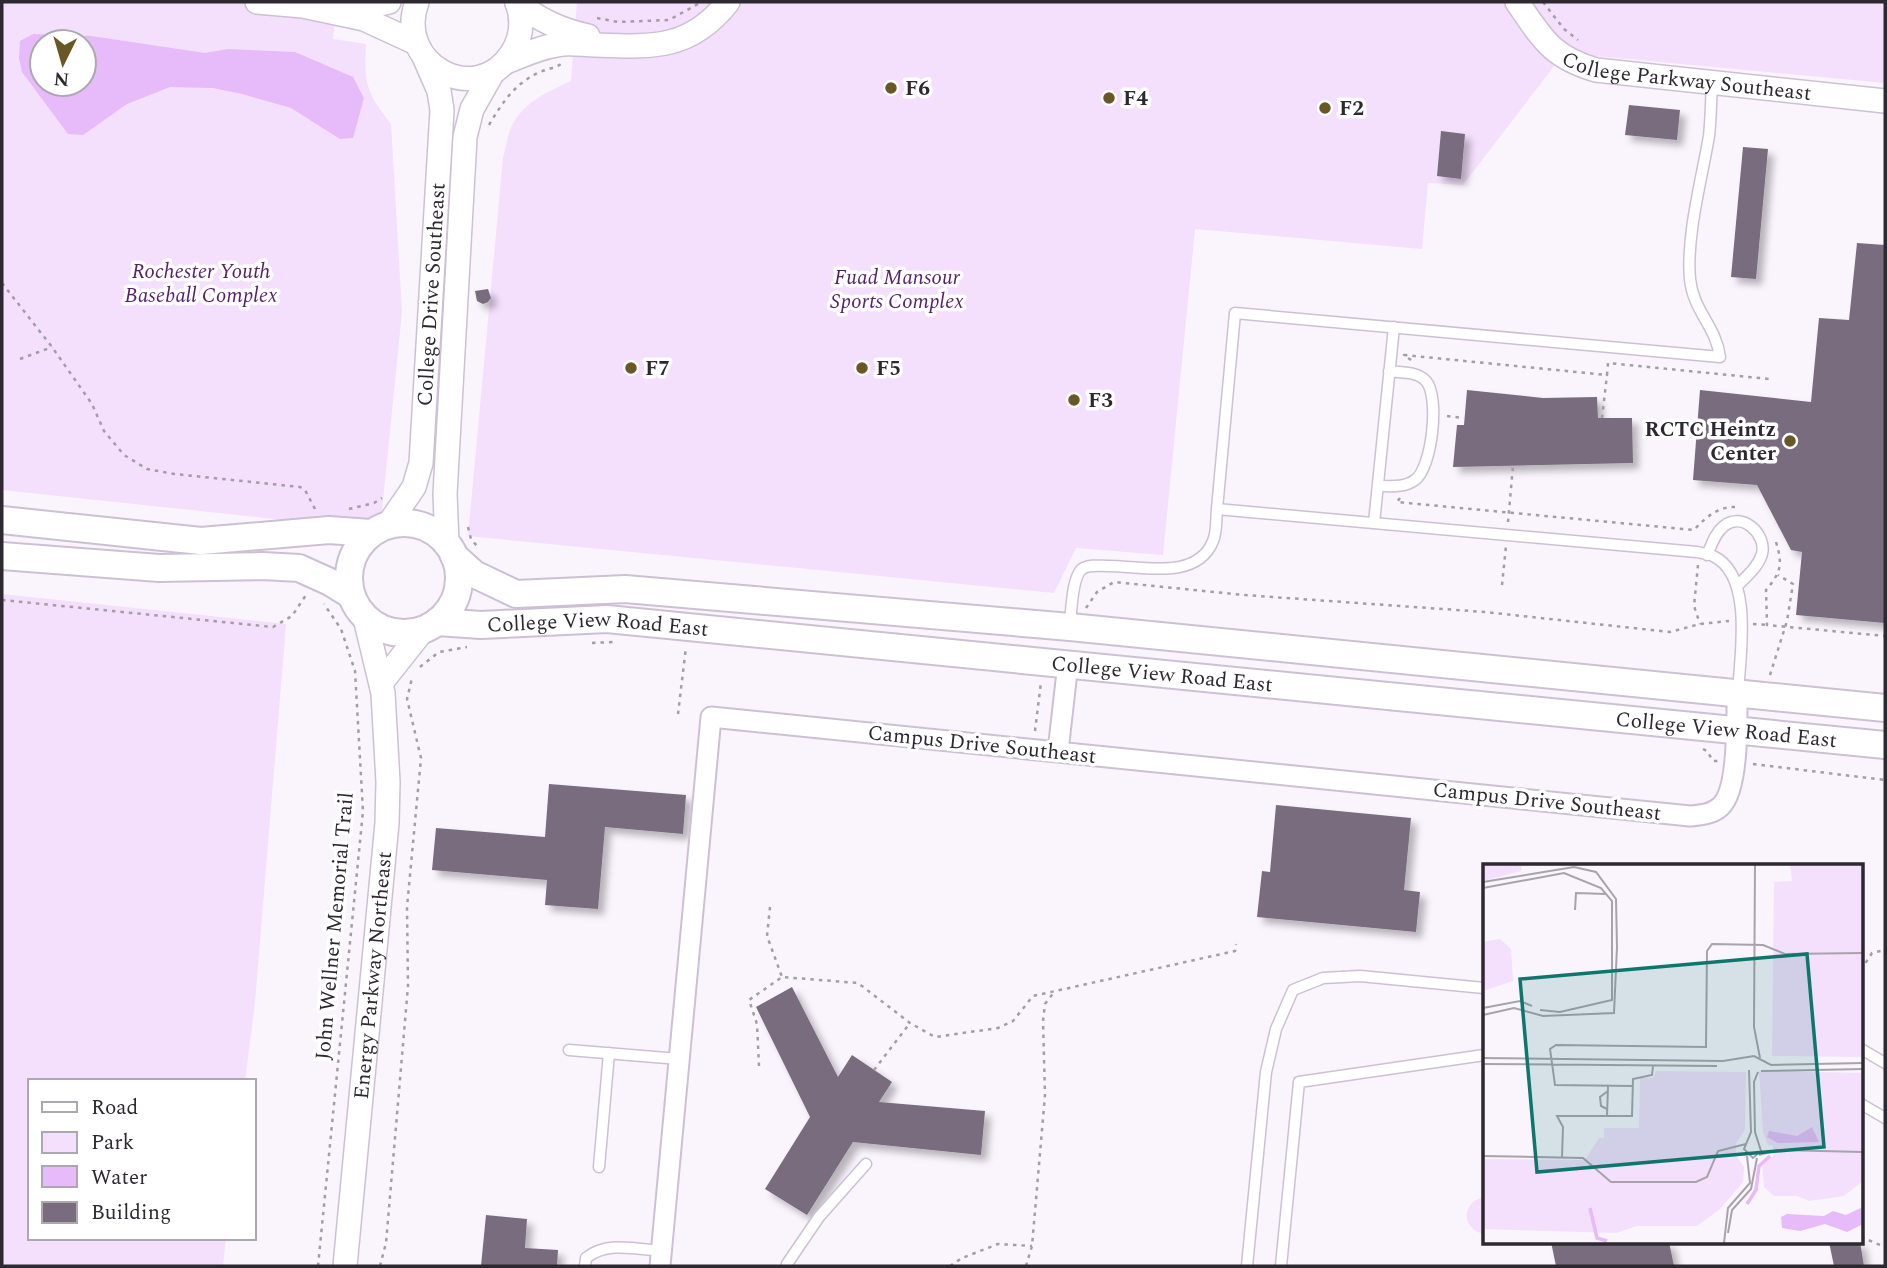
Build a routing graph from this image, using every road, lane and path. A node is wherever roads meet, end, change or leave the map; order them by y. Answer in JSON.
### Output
{"nodes":[{"id":1,"x":257,"y":2,"type":"edge"},
{"id":2,"x":389,"y":2,"type":"edge"},
{"id":3,"x":417,"y":2,"type":"edge"},
{"id":4,"x":517,"y":2,"type":"edge"},
{"id":5,"x":700,"y":2,"type":"edge"},
{"id":6,"x":728,"y":2,"type":"edge"},
{"id":7,"x":1517,"y":2,"type":"edge"},
{"id":8,"x":1543,"y":2,"type":"edge"},
{"id":9,"x":303,"y":6,"type":"junction"},
{"id":10,"x":594,"y":17,"type":"dead end"},
{"id":11,"x":564,"y":44,"type":"junction"},
{"id":12,"x":1584,"y":45,"type":"dead end"},
{"id":13,"x":635,"y":47,"type":"junction"},
{"id":14,"x":420,"y":51,"type":"junction"},
{"id":15,"x":499,"y":67,"type":"junction"},
{"id":16,"x":1712,"y":82,"type":"junction"},
{"id":17,"x":1885,"y":101,"type":"edge"},
{"id":18,"x":489,"y":126,"type":"dead end"},
{"id":19,"x":2,"y":283,"type":"edge"},
{"id":20,"x":1394,"y":327,"type":"junction"},
{"id":21,"x":52,"y":346,"type":"junction"},
{"id":22,"x":20,"y":359,"type":"dead end"},
{"id":23,"x":1413,"y":362,"type":"dead end"},
{"id":24,"x":1389,"y":371,"type":"junction"},
{"id":25,"x":1607,"y":375,"type":"junction"},
{"id":26,"x":1769,"y":379,"type":"dead end"},
{"id":27,"x":1432,"y":415,"type":"junction"},
{"id":28,"x":1464,"y":418,"type":"dead end"},
{"id":29,"x":1602,"y":418,"type":"dead end"},
{"id":30,"x":1378,"y":486,"type":"junction"},
{"id":31,"x":389,"y":494,"type":"dead end"},
{"id":32,"x":1401,"y":496,"type":"dead end"},
{"id":33,"x":1738,"y":507,"type":"dead end"},
{"id":34,"x":1217,"y":509,"type":"junction"},
{"id":35,"x":341,"y":510,"type":"dead end"},
{"id":36,"x":319,"y":516,"type":"dead end"},
{"id":37,"x":2,"y":520,"type":"edge"},
{"id":38,"x":1374,"y":523,"type":"junction"},
{"id":39,"x":379,"y":529,"type":"junction"},
{"id":40,"x":1773,"y":536,"type":"dead end"},
{"id":41,"x":451,"y":549,"type":"junction"},
{"id":42,"x":1702,"y":553,"type":"junction"},
{"id":43,"x":2,"y":556,"type":"edge"},
{"id":44,"x":1778,"y":575,"type":"junction"},
{"id":45,"x":1738,"y":585,"type":"junction"},
{"id":46,"x":307,"y":592,"type":"dead end"},
{"id":47,"x":351,"y":595,"type":"junction"},
{"id":48,"x":317,"y":599,"type":"dead end"},
{"id":49,"x":2,"y":600,"type":"edge"},
{"id":50,"x":1071,"y":617,"type":"junction"},
{"id":51,"x":365,"y":618,"type":"junction"},
{"id":52,"x":1741,"y":622,"type":"junction"},
{"id":53,"x":1700,"y":624,"type":"junction"},
{"id":54,"x":1767,"y":625,"type":"junction"},
{"id":55,"x":430,"y":626,"type":"junction"},
{"id":56,"x":1784,"y":627,"type":"junction"},
{"id":57,"x":1885,"y":636,"type":"edge"},
{"id":58,"x":473,"y":646,"type":"dead end"},
{"id":59,"x":686,"y":647,"type":"dead end"},
{"id":60,"x":1068,"y":663,"type":"junction"},
{"id":61,"x":419,"y":669,"type":"dead end"},
{"id":62,"x":412,"y":677,"type":"dead end"},
{"id":63,"x":1041,"y":679,"type":"dead end"},
{"id":64,"x":381,"y":683,"type":"junction"},
{"id":65,"x":1737,"y":693,"type":"junction"},
{"id":66,"x":1885,"y":708,"type":"edge"},
{"id":67,"x":678,"y":714,"type":"dead end"},
{"id":68,"x":1737,"y":730,"type":"junction"},
{"id":69,"x":1885,"y":745,"type":"edge"},
{"id":70,"x":1033,"y":749,"type":"junction"},
{"id":71,"x":1058,"y":751,"type":"junction"},
{"id":72,"x":1760,"y":765,"type":"dead end"},
{"id":73,"x":1885,"y":780,"type":"edge"},
{"id":74,"x":770,"y":907,"type":"dead end"},
{"id":75,"x":1236,"y":944,"type":"dead end"},
{"id":76,"x":1885,"y":950,"type":"edge"},
{"id":77,"x":1862,"y":968,"type":"edge"},
{"id":78,"x":782,"y":977,"type":"junction"},
{"id":79,"x":1483,"y":988,"type":"edge"},
{"id":80,"x":1055,"y":990,"type":"junction"},
{"id":81,"x":910,"y":1023,"type":"junction"},
{"id":82,"x":569,"y":1049,"type":"dead end"},
{"id":83,"x":1862,"y":1050,"type":"edge"},
{"id":84,"x":609,"y":1053,"type":"junction"},
{"id":85,"x":1483,"y":1055,"type":"edge"},
{"id":86,"x":679,"y":1059,"type":"junction"},
{"id":87,"x":1885,"y":1063,"type":"edge"},
{"id":88,"x":759,"y":1066,"type":"dead end"},
{"id":89,"x":874,"y":1070,"type":"dead end"},
{"id":90,"x":1862,"y":1105,"type":"edge"},
{"id":91,"x":1885,"y":1118,"type":"edge"},
{"id":92,"x":866,"y":1164,"type":"dead end"},
{"id":93,"x":599,"y":1167,"type":"dead end"},
{"id":94,"x":1862,"y":1237,"type":"edge"},
{"id":95,"x":1032,"y":1246,"type":"junction"},
{"id":96,"x":1885,"y":1247,"type":"edge"},
{"id":97,"x":660,"y":1258,"type":"edge"},
{"id":98,"x":788,"y":1264,"type":"dead end"},
{"id":99,"x":318,"y":1266,"type":"edge"},
{"id":100,"x":345,"y":1266,"type":"edge"},
{"id":101,"x":380,"y":1266,"type":"edge"},
{"id":102,"x":585,"y":1266,"type":"edge"},
{"id":103,"x":950,"y":1266,"type":"edge"},
{"id":104,"x":1027,"y":1266,"type":"edge"},
{"id":105,"x":1247,"y":1266,"type":"edge"},
{"id":106,"x":1281,"y":1266,"type":"edge"}],
"edges":[{"from":1,"to":9,"type":"street"},
{"from":2,"to":9,"type":"street"},
{"from":3,"to":14,"type":"street"},
{"from":4,"to":13,"type":"street"},
{"from":4,"to":15,"type":"street","name":"College Drive Southeast"},
{"from":5,"to":10,"type":"path"},
{"from":6,"to":13,"type":"street"},
{"from":7,"to":16,"type":"street","name":"College Parkway Southeast"},
{"from":8,"to":12,"type":"path"},
{"from":9,"to":14,"type":"street"},
{"from":11,"to":13,"type":"street"},
{"from":11,"to":15,"type":"street"},
{"from":11,"to":18,"type":"path"},
{"from":14,"to":15,"type":"street"},
{"from":14,"to":39,"type":"street","name":"College Drive Southeast"},
{"from":15,"to":41,"type":"street","name":"College Drive Southeast"},
{"from":16,"to":17,"type":"street","name":"College Parkway Southeast"},
{"from":16,"to":20,"type":"lane"},
{"from":19,"to":21,"type":"path"},
{"from":20,"to":24,"type":"lane"},
{"from":20,"to":34,"type":"lane"},
{"from":21,"to":22,"type":"path"},
{"from":21,"to":36,"type":"path"},
{"from":23,"to":25,"type":"path"},
{"from":24,"to":27,"type":"lane"},
{"from":24,"to":30,"type":"lane"},
{"from":25,"to":26,"type":"path"},
{"from":25,"to":29,"type":"path"},
{"from":27,"to":28,"type":"path"},
{"from":27,"to":30,"type":"lane"},
{"from":30,"to":38,"type":"lane"},
{"from":31,"to":35,"type":"path"},
{"from":32,"to":33,"type":"path"},
{"from":34,"to":38,"type":"lane"},
{"from":34,"to":50,"type":"lane"},
{"from":37,"to":39,"type":"main road"},
{"from":38,"to":42,"type":"lane"},
{"from":39,"to":41,"type":"main road"},
{"from":39,"to":47,"type":"main road"},
{"from":40,"to":44,"type":"path"},
{"from":41,"to":50,"type":"main road","name":"College View Road East"},
{"from":41,"to":55,"type":"main road"},
{"from":42,"to":45,"type":"lane"},
{"from":42,"to":45,"type":"lane"},
{"from":42,"to":53,"type":"path"},
{"from":43,"to":47,"type":"main road"},
{"from":44,"to":54,"type":"path"},
{"from":44,"to":56,"type":"path"},
{"from":45,"to":52,"type":"lane"},
{"from":46,"to":49,"type":"path"},
{"from":47,"to":51,"type":"main road"},
{"from":48,"to":99,"type":"path","name":"John Wellner Memorial Trail"},
{"from":50,"to":53,"type":"path"},
{"from":50,"to":65,"type":"main road","name":"College View Road East"},
{"from":51,"to":55,"type":"main road"},
{"from":51,"to":64,"type":"street","name":"Energy Parkway Northeast"},
{"from":52,"to":53,"type":"path"},
{"from":52,"to":54,"type":"path"},
{"from":52,"to":65,"type":"lane"},
{"from":54,"to":56,"type":"path"},
{"from":55,"to":60,"type":"main road","name":"College View Road East"},
{"from":55,"to":64,"type":"street"},
{"from":56,"to":57,"type":"path"},
{"from":58,"to":61,"type":"path"},
{"from":59,"to":67,"type":"path"},
{"from":60,"to":68,"type":"main road","name":"College View Road East"},
{"from":60,"to":71,"type":"street"},
{"from":62,"to":101,"type":"path"},
{"from":63,"to":70,"type":"path"},
{"from":64,"to":100,"type":"street","name":"Energy Parkway Northeast"},
{"from":65,"to":66,"type":"main road","name":"College View Road East"},
{"from":65,"to":68,"type":"street"},
{"from":68,"to":69,"type":"main road","name":"College View Road East"},
{"from":68,"to":71,"type":"street","name":"Campus Drive Southeast"},
{"from":70,"to":71,"type":"street","name":"Campus Drive Southeast"},
{"from":70,"to":86,"type":"street","name":"Campus Drive Southeast"},
{"from":72,"to":73,"type":"path"},
{"from":74,"to":78,"type":"path"},
{"from":75,"to":80,"type":"path"},
{"from":76,"to":77,"type":"path"},
{"from":78,"to":81,"type":"path"},
{"from":78,"to":88,"type":"path"},
{"from":79,"to":105,"type":"lane"},
{"from":80,"to":81,"type":"path"},
{"from":80,"to":95,"type":"path"},
{"from":81,"to":89,"type":"path"},
{"from":82,"to":84,"type":"lane"},
{"from":83,"to":87,"type":"lane"},
{"from":84,"to":86,"type":"lane"},
{"from":84,"to":93,"type":"lane"},
{"from":85,"to":106,"type":"lane"},
{"from":86,"to":97,"type":"street","name":"Campus Drive Southeast"},
{"from":90,"to":91,"type":"lane"},
{"from":92,"to":98,"type":"lane"},
{"from":94,"to":96,"type":"path"},
{"from":95,"to":103,"type":"path"},
{"from":95,"to":104,"type":"path"},
{"from":97,"to":102,"type":"lane"}]}
